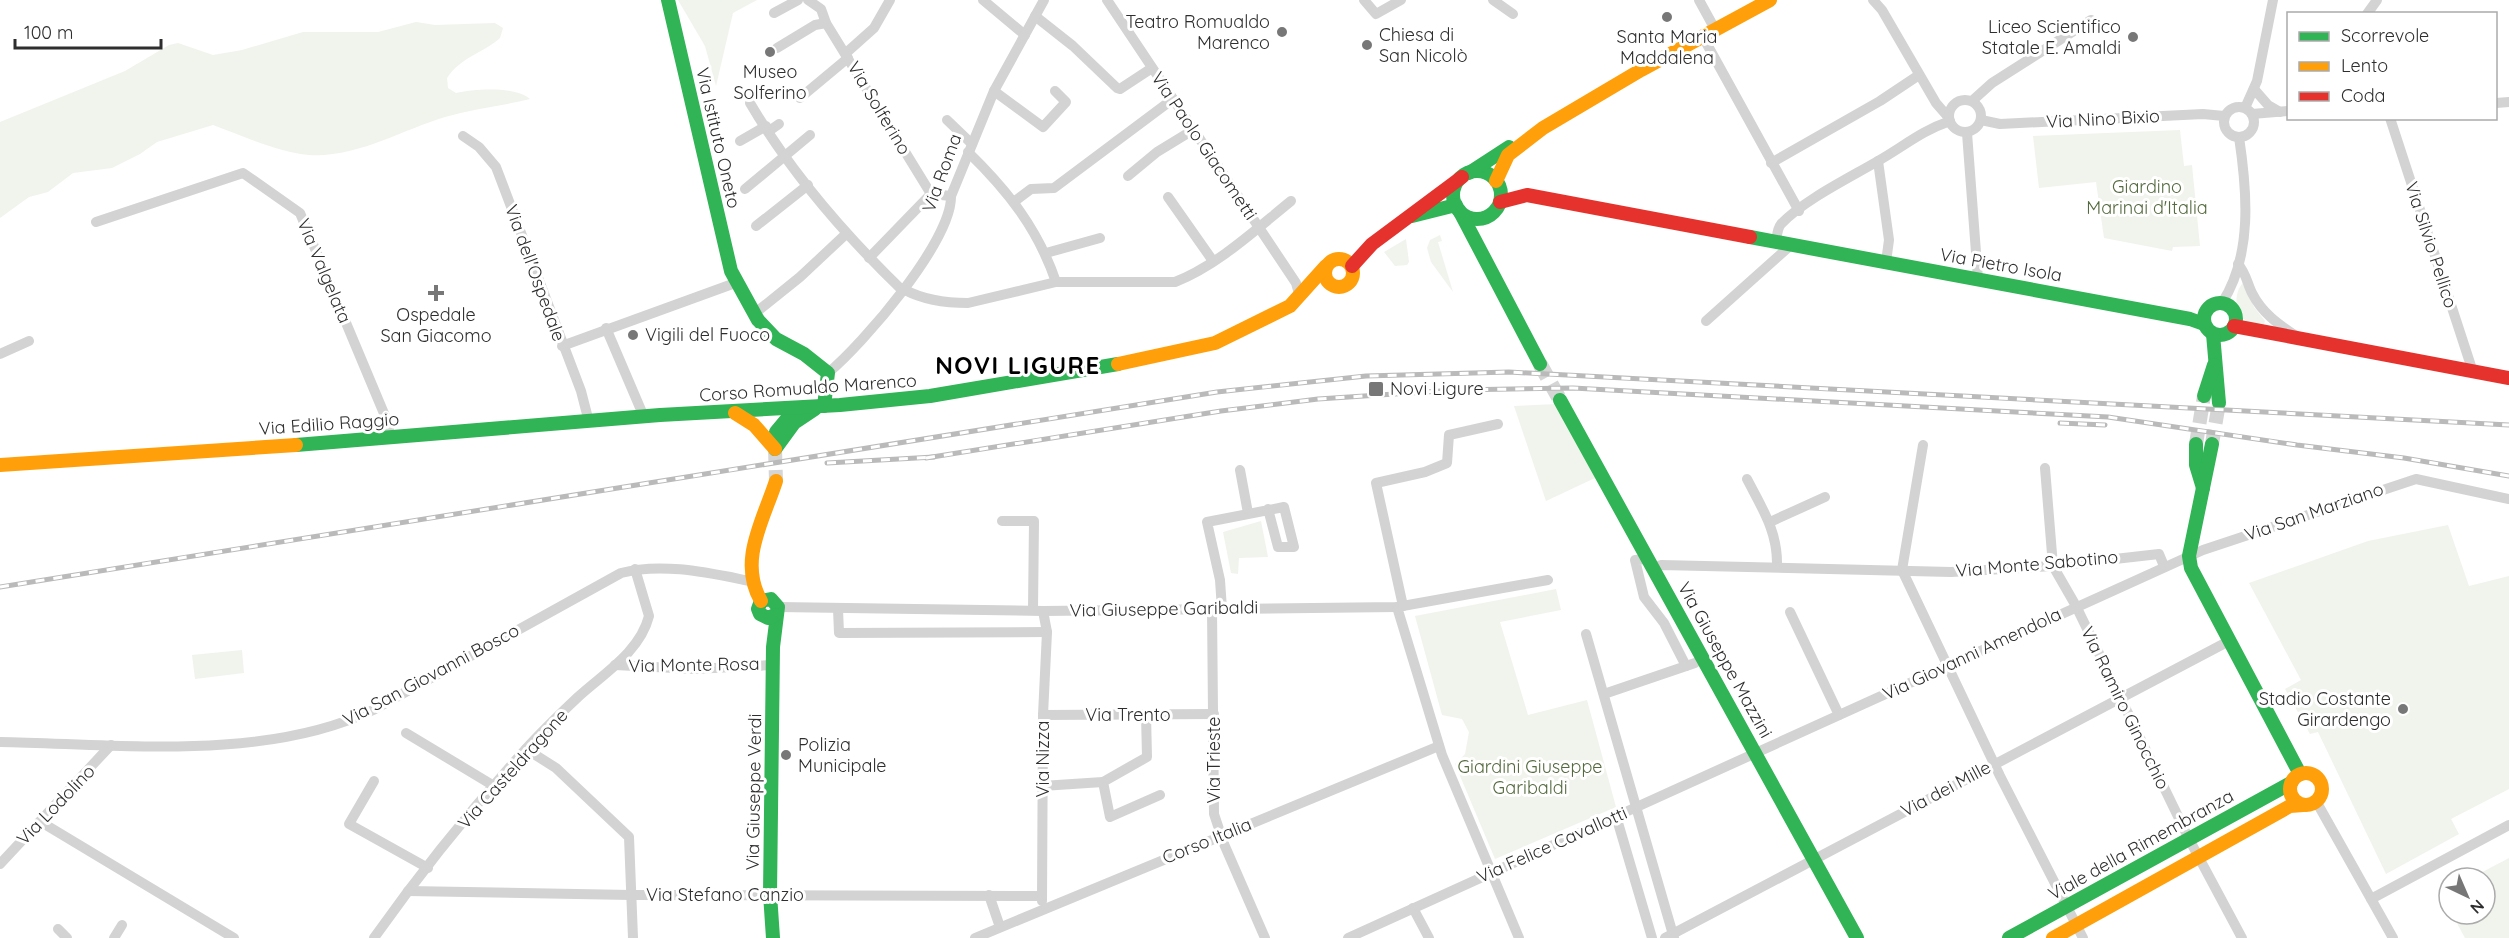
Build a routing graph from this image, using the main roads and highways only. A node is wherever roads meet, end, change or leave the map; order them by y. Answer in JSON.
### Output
{"nodes":[{"id":1,"x":668,"y":0,"type":"edge"},
{"id":2,"x":1770,"y":0,"type":"edge"},
{"id":3,"x":1543,"y":128,"type":"junction"},
{"id":4,"x":1465,"y":175,"type":"junction"},
{"id":5,"x":1496,"y":181,"type":"junction"},
{"id":6,"x":1500,"y":202,"type":"junction"},
{"id":7,"x":1458,"y":207,"type":"junction"},
{"id":8,"x":1407,"y":218,"type":"junction"},
{"id":9,"x":1482,"y":218,"type":"junction"},
{"id":10,"x":1478,"y":248,"type":"junction"},
{"id":11,"x":1346,"y":262,"type":"junction"},
{"id":12,"x":1326,"y":266,"type":"junction"},
{"id":13,"x":1331,"y":285,"type":"junction"},
{"id":14,"x":1299,"y":294,"type":"junction"},
{"id":15,"x":2234,"y":326,"type":"junction"},
{"id":16,"x":2209,"y":329,"type":"junction"},
{"id":17,"x":1540,"y":364,"type":"tunnel mouth"},
{"id":18,"x":2214,"y":364,"type":"junction"},
{"id":19,"x":2509,"y":378,"type":"edge"},
{"id":20,"x":2204,"y":396,"type":"tunnel mouth"},
{"id":21,"x":1560,"y":400,"type":"tunnel mouth"},
{"id":22,"x":2219,"y":403,"type":"tunnel mouth"},
{"id":23,"x":824,"y":406,"type":"junction"},
{"id":24,"x":796,"y":408,"type":"junction"},
{"id":25,"x":735,"y":413,"type":"junction"},
{"id":26,"x":660,"y":415,"type":"joint"},
{"id":27,"x":2196,"y":444,"type":"tunnel mouth"},
{"id":28,"x":2212,"y":444,"type":"tunnel mouth"},
{"id":29,"x":775,"y":449,"type":"junction"},
{"id":30,"x":0,"y":465,"type":"edge"},
{"id":31,"x":776,"y":481,"type":"tunnel mouth"},
{"id":32,"x":2203,"y":490,"type":"junction"},
{"id":33,"x":2296,"y":779,"type":"junction"},
{"id":34,"x":2309,"y":803,"type":"junction"},
{"id":35,"x":773,"y":938,"type":"edge"},
{"id":36,"x":1857,"y":938,"type":"edge"},
{"id":37,"x":2009,"y":938,"type":"edge"},
{"id":38,"x":2053,"y":938,"type":"edge"}],
"edges":[{"from":1,"to":23,"type":"main road","name":"Via Istituto Oneto"},
{"from":2,"to":3,"type":"main road"},
{"from":3,"to":4,"type":"main road"},
{"from":3,"to":5,"type":"main road"},
{"from":4,"to":5,"type":"main road"},
{"from":4,"to":7,"type":"main road"},
{"from":4,"to":8,"type":"main road"},
{"from":5,"to":6,"type":"main road"},
{"from":6,"to":9,"type":"main road"},
{"from":6,"to":16,"type":"main road","name":"Via Pietro Isola"},
{"from":7,"to":8,"type":"main road"},
{"from":7,"to":9,"type":"main road"},
{"from":7,"to":10,"type":"main road"},
{"from":8,"to":11,"type":"main road"},
{"from":9,"to":10,"type":"main road"},
{"from":10,"to":17,"type":"main road"},
{"from":11,"to":12,"type":"main road"},
{"from":11,"to":13,"type":"main road"},
{"from":12,"to":13,"type":"main road"},
{"from":12,"to":14,"type":"main road","name":"Corso Romualdo Marenco"},
{"from":13,"to":14,"type":"main road","name":"Corso Romualdo Marenco"},
{"from":14,"to":23,"type":"main road","name":"Corso Romualdo Marenco"},
{"from":15,"to":16,"type":"main road"},
{"from":15,"to":16,"type":"main road"},
{"from":15,"to":19,"type":"main road"},
{"from":16,"to":18,"type":"main road"},
{"from":18,"to":20,"type":"main road"},
{"from":18,"to":22,"type":"main road"},
{"from":21,"to":36,"type":"main road","name":"Via Giuseppe Mazzini"},
{"from":23,"to":24,"type":"main road","name":"Corso Romualdo Marenco"},
{"from":23,"to":29,"type":"main road"},
{"from":24,"to":25,"type":"main road","name":"Corso Romualdo Marenco"},
{"from":24,"to":29,"type":"main road"},
{"from":25,"to":26,"type":"main road","name":"Corso Romualdo Marenco"},
{"from":25,"to":29,"type":"main road"},
{"from":26,"to":30,"type":"main road","name":"Via Edilio Raggio"},
{"from":27,"to":32,"type":"main road"},
{"from":28,"to":32,"type":"main road"},
{"from":31,"to":35,"type":"main road","name":"Via Giuseppe Verdi"},
{"from":32,"to":33,"type":"main road"},
{"from":33,"to":34,"type":"main road"},
{"from":33,"to":34,"type":"main road"},
{"from":33,"to":37,"type":"main road","name":"Viale della Rimembranza"},
{"from":34,"to":38,"type":"main road"}]}
